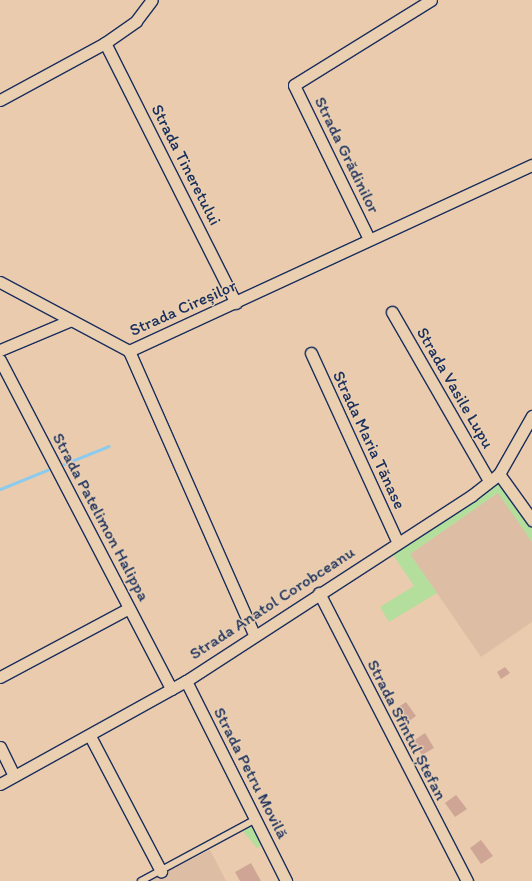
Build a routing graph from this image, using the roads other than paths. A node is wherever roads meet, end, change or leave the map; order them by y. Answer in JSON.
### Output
{"nodes":[{"id":1,"x":152,"y":0,"type":"edge"},
{"id":2,"x":431,"y":0,"type":"edge"},
{"id":3,"x":105,"y":43,"type":"junction"},
{"id":4,"x":0,"y":100,"type":"edge"},
{"id":5,"x":532,"y":165,"type":"edge"},
{"id":6,"x":369,"y":239,"type":"junction"},
{"id":7,"x":0,"y":282,"type":"edge"},
{"id":8,"x":236,"y":303,"type":"junction"},
{"id":9,"x":392,"y":312,"type":"dead end"},
{"id":10,"x":69,"y":321,"type":"junction"},
{"id":11,"x":0,"y":350,"type":"edge"},
{"id":12,"x":129,"y":351,"type":"junction"},
{"id":13,"x":310,"y":353,"type":"dead end"},
{"id":14,"x":0,"y":360,"type":"edge"},
{"id":15,"x":532,"y":416,"type":"edge"},
{"id":16,"x":499,"y":474,"type":"junction"},
{"id":17,"x":489,"y":482,"type":"junction"},
{"id":18,"x":532,"y":520,"type":"edge"},
{"id":19,"x":397,"y":541,"type":"junction"},
{"id":20,"x":318,"y":593,"type":"junction"},
{"id":21,"x":129,"y":608,"type":"junction"},
{"id":22,"x":254,"y":635,"type":"junction"},
{"id":23,"x":0,"y":677,"type":"edge"},
{"id":24,"x":186,"y":681,"type":"junction"},
{"id":25,"x":171,"y":689,"type":"junction"},
{"id":26,"x":90,"y":736,"type":"junction"},
{"id":27,"x":0,"y":747,"type":"edge"},
{"id":28,"x":14,"y":776,"type":"junction"},
{"id":29,"x":0,"y":784,"type":"edge"},
{"id":30,"x":256,"y":819,"type":"junction"},
{"id":31,"x":161,"y":871,"type":"junction"},
{"id":32,"x":141,"y":881,"type":"edge"},
{"id":33,"x":286,"y":881,"type":"edge"},
{"id":34,"x":467,"y":881,"type":"edge"}],
"edges":[{"from":1,"to":3,"type":"street"},
{"from":2,"to":6,"type":"street","name":"Strada Grădinilor"},
{"from":3,"to":4,"type":"street"},
{"from":3,"to":8,"type":"street","name":"Strada Tineretului"},
{"from":5,"to":6,"type":"street","name":"Strada Cireșilor"},
{"from":6,"to":8,"type":"street","name":"Strada Cireșilor"},
{"from":7,"to":10,"type":"street"},
{"from":8,"to":12,"type":"street","name":"Strada Cireșilor"},
{"from":9,"to":17,"type":"street","name":"Strada Vasile Lupu"},
{"from":10,"to":11,"type":"street"},
{"from":10,"to":12,"type":"street"},
{"from":12,"to":22,"type":"street","name":"Strada Cireșilor"},
{"from":13,"to":19,"type":"street","name":"Strada Maria Tănase"},
{"from":14,"to":21,"type":"street","name":"Strada Patelimon Halippa"},
{"from":15,"to":16,"type":"street","name":"Strada Anatol Corobceanu"},
{"from":16,"to":17,"type":"street","name":"Strada Anatol Corobceanu"},
{"from":16,"to":18,"type":"street"},
{"from":17,"to":19,"type":"street","name":"Strada Anatol Corobceanu"},
{"from":19,"to":20,"type":"street","name":"Strada Anatol Corobceanu"},
{"from":20,"to":22,"type":"street","name":"Strada Anatol Corobceanu"},
{"from":20,"to":34,"type":"street","name":"Strada Sfîntul Ștefan"},
{"from":21,"to":23,"type":"street"},
{"from":21,"to":25,"type":"street","name":"Strada Patelimon Halippa"},
{"from":22,"to":24,"type":"street","name":"Strada Anatol Corobceanu"},
{"from":24,"to":25,"type":"street","name":"Strada Anatol Corobceanu"},
{"from":24,"to":30,"type":"street","name":"Strada Petru Movilă"},
{"from":25,"to":26,"type":"street","name":"Strada Anatol Corobceanu"},
{"from":26,"to":28,"type":"street","name":"Strada Anatol Corobceanu"},
{"from":26,"to":31,"type":"street"},
{"from":27,"to":28,"type":"street"},
{"from":28,"to":29,"type":"street","name":"Strada Anatol Corobceanu"},
{"from":30,"to":31,"type":"lane"},
{"from":30,"to":33,"type":"street","name":"Strada Petru Movilă"},
{"from":31,"to":32,"type":"lane"}]}
